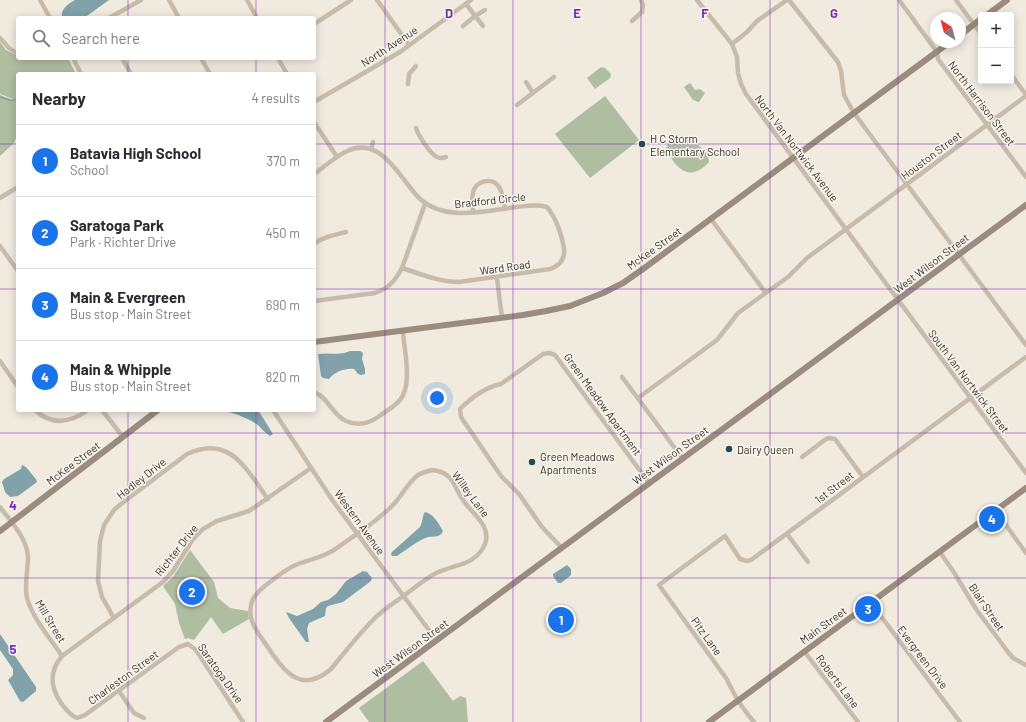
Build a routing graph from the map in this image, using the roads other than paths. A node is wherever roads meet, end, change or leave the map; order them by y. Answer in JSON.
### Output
{"nodes":[{"id":1,"x":40,"y":0,"type":"edge"},
{"id":2,"x":142,"y":0,"type":"edge"},
{"id":3,"x":169,"y":0,"type":"edge"},
{"id":4,"x":247,"y":0,"type":"edge"},
{"id":5,"x":352,"y":0,"type":"edge"},
{"id":6,"x":377,"y":0,"type":"edge"},
{"id":7,"x":471,"y":0,"type":"edge"},
{"id":8,"x":641,"y":0,"type":"edge"},
{"id":9,"x":697,"y":0,"type":"edge"},
{"id":10,"x":788,"y":0,"type":"edge"},
{"id":11,"x":899,"y":0,"type":"edge"},
{"id":12,"x":956,"y":0,"type":"edge"},
{"id":13,"x":1007,"y":0,"type":"edge"},
{"id":14,"x":466,"y":4,"type":"junction"},
{"id":15,"x":485,"y":10,"type":"dead end"},
{"id":16,"x":991,"y":12,"type":"edge"},
{"id":17,"x":49,"y":16,"type":"edge"},
{"id":18,"x":113,"y":16,"type":"edge"},
{"id":19,"x":178,"y":16,"type":"edge"},
{"id":20,"x":256,"y":16,"type":"edge"},
{"id":21,"x":475,"y":16,"type":"junction"},
{"id":22,"x":632,"y":21,"type":"dead end"},
{"id":23,"x":978,"y":22,"type":"edge"},
{"id":24,"x":316,"y":23,"type":"edge"},
{"id":25,"x":974,"y":25,"type":"junction"},
{"id":26,"x":463,"y":26,"type":"dead end"},
{"id":27,"x":483,"y":26,"type":"dead end"},
{"id":28,"x":978,"y":30,"type":"edge"},
{"id":29,"x":966,"y":31,"type":"edge"},
{"id":30,"x":0,"y":38,"type":"edge"},
{"id":31,"x":732,"y":44,"type":"junction"},
{"id":32,"x":409,"y":45,"type":"junction"},
{"id":33,"x":942,"y":48,"type":"edge"},
{"id":34,"x":937,"y":52,"type":"junction"},
{"id":35,"x":16,"y":53,"type":"edge"},
{"id":36,"x":74,"y":60,"type":"edge"},
{"id":37,"x":123,"y":60,"type":"edge"},
{"id":38,"x":202,"y":60,"type":"edge"},
{"id":39,"x":279,"y":60,"type":"edge"},
{"id":40,"x":416,"y":66,"type":"dead end"},
{"id":41,"x":81,"y":72,"type":"edge"},
{"id":42,"x":130,"y":72,"type":"edge"},
{"id":43,"x":209,"y":72,"type":"edge"},
{"id":44,"x":286,"y":72,"type":"edge"},
{"id":45,"x":554,"y":77,"type":"dead end"},
{"id":46,"x":1014,"y":78,"type":"edge"},
{"id":47,"x":526,"y":82,"type":"dead end"},
{"id":48,"x":408,"y":84,"type":"dead end"},
{"id":49,"x":533,"y":93,"type":"junction"},
{"id":50,"x":1026,"y":95,"type":"edge"},
{"id":51,"x":316,"y":101,"type":"edge"},
{"id":52,"x":517,"y":105,"type":"dead end"},
{"id":53,"x":854,"y":113,"type":"junction"},
{"id":54,"x":987,"y":124,"type":"junction"},
{"id":55,"x":316,"y":125,"type":"edge"},
{"id":56,"x":416,"y":128,"type":"dead end"},
{"id":57,"x":373,"y":142,"type":"dead end"},
{"id":58,"x":371,"y":149,"type":"junction"},
{"id":59,"x":337,"y":157,"type":"junction"},
{"id":60,"x":446,"y":158,"type":"dead end"},
{"id":61,"x":793,"y":159,"type":"junction"},
{"id":62,"x":316,"y":173,"type":"edge"},
{"id":63,"x":1026,"y":177,"type":"edge"},
{"id":64,"x":907,"y":184,"type":"junction"},
{"id":65,"x":16,"y":188,"type":"edge"},
{"id":66,"x":0,"y":198,"type":"edge"},
{"id":67,"x":425,"y":204,"type":"junction"},
{"id":68,"x":1026,"y":205,"type":"edge"},
{"id":69,"x":505,"y":208,"type":"junction"},
{"id":70,"x":473,"y":212,"type":"junction"},
{"id":71,"x":554,"y":215,"type":"joint"},
{"id":72,"x":711,"y":219,"type":"junction"},
{"id":73,"x":846,"y":229,"type":"junction"},
{"id":74,"x":346,"y":232,"type":"dead end"},
{"id":75,"x":316,"y":242,"type":"edge"},
{"id":76,"x":0,"y":246,"type":"edge"},
{"id":77,"x":959,"y":255,"type":"junction"},
{"id":78,"x":16,"y":268,"type":"edge"},
{"id":79,"x":402,"y":268,"type":"junction"},
{"id":80,"x":497,"y":278,"type":"junction"},
{"id":81,"x":765,"y":292,"type":"junction"},
{"id":82,"x":898,"y":300,"type":"junction"},
{"id":83,"x":316,"y":301,"type":"edge"},
{"id":84,"x":502,"y":318,"type":"junction"},
{"id":85,"x":403,"y":331,"type":"junction"},
{"id":86,"x":316,"y":342,"type":"edge"},
{"id":87,"x":1026,"y":345,"type":"edge"},
{"id":88,"x":1026,"y":357,"type":"edge"},
{"id":89,"x":0,"y":361,"type":"edge"},
{"id":90,"x":622,"y":377,"type":"dead end"},
{"id":91,"x":16,"y":384,"type":"edge"},
{"id":92,"x":316,"y":393,"type":"edge"},
{"id":93,"x":638,"y":398,"type":"junction"},
{"id":94,"x":970,"y":398,"type":"junction"},
{"id":95,"x":38,"y":412,"type":"edge"},
{"id":96,"x":85,"y":412,"type":"edge"},
{"id":97,"x":104,"y":412,"type":"edge"},
{"id":98,"x":155,"y":412,"type":"edge"},
{"id":99,"x":275,"y":412,"type":"edge"},
{"id":100,"x":123,"y":437,"type":"junction"},
{"id":101,"x":802,"y":457,"type":"dead end"},
{"id":102,"x":683,"y":459,"type":"junction"},
{"id":103,"x":311,"y":468,"type":"junction"},
{"id":104,"x":1026,"y":473,"type":"edge"},
{"id":105,"x":863,"y":477,"type":"junction"},
{"id":106,"x":649,"y":483,"type":"junction"},
{"id":107,"x":1026,"y":488,"type":"edge"},
{"id":108,"x":268,"y":499,"type":"junction"},
{"id":109,"x":0,"y":507,"type":"edge"},
{"id":110,"x":996,"y":511,"type":"junction"},
{"id":111,"x":11,"y":523,"type":"junction"},
{"id":112,"x":0,"y":531,"type":"edge"},
{"id":113,"x":357,"y":533,"type":"junction"},
{"id":114,"x":787,"y":534,"type":"junction"},
{"id":115,"x":562,"y":548,"type":"junction"},
{"id":116,"x":940,"y":552,"type":"junction"},
{"id":117,"x":1026,"y":553,"type":"edge"},
{"id":118,"x":808,"y":562,"type":"dead end"},
{"id":119,"x":659,"y":585,"type":"joint"},
{"id":120,"x":403,"y":596,"type":"junction"},
{"id":121,"x":871,"y":603,"type":"junction"},
{"id":122,"x":114,"y":618,"type":"junction"},
{"id":123,"x":437,"y":641,"type":"junction"},
{"id":124,"x":179,"y":647,"type":"joint"},
{"id":125,"x":804,"y":652,"type":"junction"},
{"id":126,"x":62,"y":656,"type":"junction"},
{"id":127,"x":1026,"y":665,"type":"edge"},
{"id":128,"x":118,"y":691,"type":"junction"},
{"id":129,"x":738,"y":701,"type":"junction"},
{"id":130,"x":144,"y":718,"type":"dead end"},
{"id":131,"x":243,"y":722,"type":"edge"},
{"id":132,"x":326,"y":722,"type":"edge"},
{"id":133,"x":709,"y":722,"type":"edge"},
{"id":134,"x":754,"y":722,"type":"edge"},
{"id":135,"x":858,"y":722,"type":"edge"},
{"id":136,"x":960,"y":722,"type":"edge"}],
"edges":[{"from":1,"to":17,"type":"street"},
{"from":2,"to":18,"type":"street"},
{"from":3,"to":19,"type":"street"},
{"from":4,"to":20,"type":"street"},
{"from":5,"to":24,"type":"street"},
{"from":6,"to":32,"type":"street"},
{"from":7,"to":14,"type":"street","name":"North Avenue"},
{"from":8,"to":22,"type":"street"},
{"from":9,"to":31,"type":"street","name":"North Van Nortwick Avenue"},
{"from":10,"to":31,"type":"street"},
{"from":10,"to":53,"type":"street"},
{"from":11,"to":34,"type":"street","name":"North Harrison Street"},
{"from":12,"to":25,"type":"street"},
{"from":13,"to":16,"type":"main road"},
{"from":14,"to":21,"type":"street"},
{"from":14,"to":32,"type":"street","name":"North Avenue"},
{"from":15,"to":21,"type":"street"},
{"from":21,"to":26,"type":"street"},
{"from":21,"to":27,"type":"street"},
{"from":23,"to":25,"type":"main road"},
{"from":25,"to":28,"type":"street"},
{"from":25,"to":29,"type":"main road"},
{"from":30,"to":35,"type":"street"},
{"from":31,"to":61,"type":"street","name":"North Van Nortwick Avenue"},
{"from":32,"to":51,"type":"street","name":"North Avenue"},
{"from":33,"to":34,"type":"main road","name":"McKee Street"},
{"from":34,"to":53,"type":"main road","name":"McKee Street"},
{"from":34,"to":54,"type":"street","name":"North Harrison Street"},
{"from":36,"to":41,"type":"street"},
{"from":37,"to":42,"type":"street"},
{"from":38,"to":43,"type":"street"},
{"from":39,"to":44,"type":"street"},
{"from":40,"to":48,"type":"street"},
{"from":45,"to":49,"type":"street"},
{"from":46,"to":50,"type":"street"},
{"from":47,"to":49,"type":"street"},
{"from":49,"to":52,"type":"street"},
{"from":50,"to":54,"type":"street","name":"Houston Street"},
{"from":53,"to":61,"type":"main road","name":"McKee Street"},
{"from":53,"to":64,"type":"street"},
{"from":54,"to":63,"type":"street","name":"North Harrison Street"},
{"from":54,"to":64,"type":"street","name":"Houston Street"},
{"from":55,"to":59,"type":"street"},
{"from":56,"to":60,"type":"street"},
{"from":57,"to":58,"type":"street"},
{"from":58,"to":59,"type":"street"},
{"from":58,"to":67,"type":"street","name":"Bradford Circle"},
{"from":59,"to":62,"type":"street"},
{"from":61,"to":72,"type":"main road","name":"McKee Street"},
{"from":61,"to":73,"type":"street","name":"North Van Nortwick Avenue"},
{"from":64,"to":73,"type":"street","name":"Houston Street"},
{"from":64,"to":77,"type":"street"},
{"from":65,"to":66,"type":"street"},
{"from":67,"to":70,"type":"street","name":"Bradford Circle"},
{"from":67,"to":79,"type":"street"},
{"from":68,"to":77,"type":"main road","name":"West Wilson Street"},
{"from":69,"to":70,"type":"street","name":"Bradford Circle"},
{"from":69,"to":70,"type":"street"},
{"from":69,"to":71,"type":"street","name":"Bradford Circle"},
{"from":71,"to":80,"type":"street","name":"Ward Road"},
{"from":72,"to":81,"type":"street"},
{"from":72,"to":84,"type":"main road","name":"McKee Street"},
{"from":73,"to":81,"type":"street","name":"Houston Street"},
{"from":73,"to":82,"type":"street","name":"North Van Nortwick Avenue"},
{"from":74,"to":75,"type":"street"},
{"from":76,"to":78,"type":"street"},
{"from":77,"to":82,"type":"main road","name":"West Wilson Street"},
{"from":77,"to":87,"type":"street"},
{"from":79,"to":80,"type":"street","name":"Ward Road"},
{"from":79,"to":83,"type":"street"},
{"from":80,"to":84,"type":"street"},
{"from":81,"to":93,"type":"street","name":"Houston Street"},
{"from":82,"to":94,"type":"street","name":"South Van Nortwick Street"},
{"from":82,"to":102,"type":"main road","name":"West Wilson Street"},
{"from":84,"to":85,"type":"main road","name":"McKee Street"},
{"from":85,"to":86,"type":"main road","name":"McKee Street"},
{"from":85,"to":92,"type":"street"},
{"from":88,"to":94,"type":"street","name":"1st Street"},
{"from":89,"to":91,"type":"street"},
{"from":90,"to":93,"type":"street"},
{"from":93,"to":102,"type":"street"},
{"from":94,"to":104,"type":"street","name":"South Van Nortwick Street"},
{"from":94,"to":105,"type":"street","name":"1st Street"},
{"from":95,"to":96,"type":"street"},
{"from":97,"to":100,"type":"street"},
{"from":98,"to":100,"type":"main road","name":"McKee Street"},
{"from":99,"to":103,"type":"street","name":"Western Avenue"},
{"from":100,"to":111,"type":"main road","name":"McKee Street"},
{"from":101,"to":105,"type":"street"},
{"from":102,"to":106,"type":"main road","name":"West Wilson Street"},
{"from":103,"to":108,"type":"street","name":"Richter Drive"},
{"from":103,"to":113,"type":"street","name":"Western Avenue"},
{"from":105,"to":114,"type":"street","name":"1st Street"},
{"from":106,"to":115,"type":"main road","name":"West Wilson Street"},
{"from":106,"to":115,"type":"street","name":"Green Meadow Apartment"},
{"from":107,"to":110,"type":"main road","name":"Main Street"},
{"from":108,"to":122,"type":"street","name":"Richter Drive"},
{"from":108,"to":122,"type":"street","name":"Hadley Drive"},
{"from":109,"to":111,"type":"street","name":"Mill Street"},
{"from":110,"to":116,"type":"main road","name":"Main Street"},
{"from":110,"to":117,"type":"street"},
{"from":111,"to":112,"type":"main road","name":"McKee Street"},
{"from":111,"to":126,"type":"street","name":"Mill Street"},
{"from":113,"to":120,"type":"street","name":"Western Avenue"},
{"from":113,"to":120,"type":"street","name":"Willey Lane"},
{"from":113,"to":120,"type":"street"},
{"from":114,"to":118,"type":"street"},
{"from":114,"to":119,"type":"street","name":"1st Street"},
{"from":115,"to":123,"type":"main road","name":"West Wilson Street"},
{"from":116,"to":121,"type":"main road","name":"Main Street"},
{"from":116,"to":127,"type":"street","name":"Blair Street"},
{"from":119,"to":129,"type":"street","name":"Pitz Lane"},
{"from":120,"to":123,"type":"street","name":"Western Avenue"},
{"from":121,"to":125,"type":"main road","name":"Main Street"},
{"from":121,"to":136,"type":"street","name":"Evergreen Drive"},
{"from":122,"to":126,"type":"street","name":"Richter Drive"},
{"from":123,"to":132,"type":"main road","name":"West Wilson Street"},
{"from":124,"to":128,"type":"street","name":"Charleston Street"},
{"from":124,"to":131,"type":"street","name":"Saratoga Drive"},
{"from":125,"to":129,"type":"main road","name":"Main Street"},
{"from":125,"to":135,"type":"street","name":"Roberts Lane"},
{"from":126,"to":128,"type":"street","name":"Charleston Street"},
{"from":128,"to":130,"type":"street"},
{"from":129,"to":133,"type":"main road","name":"Main Street"},
{"from":129,"to":134,"type":"street","name":"Pitz Lane"}]}
